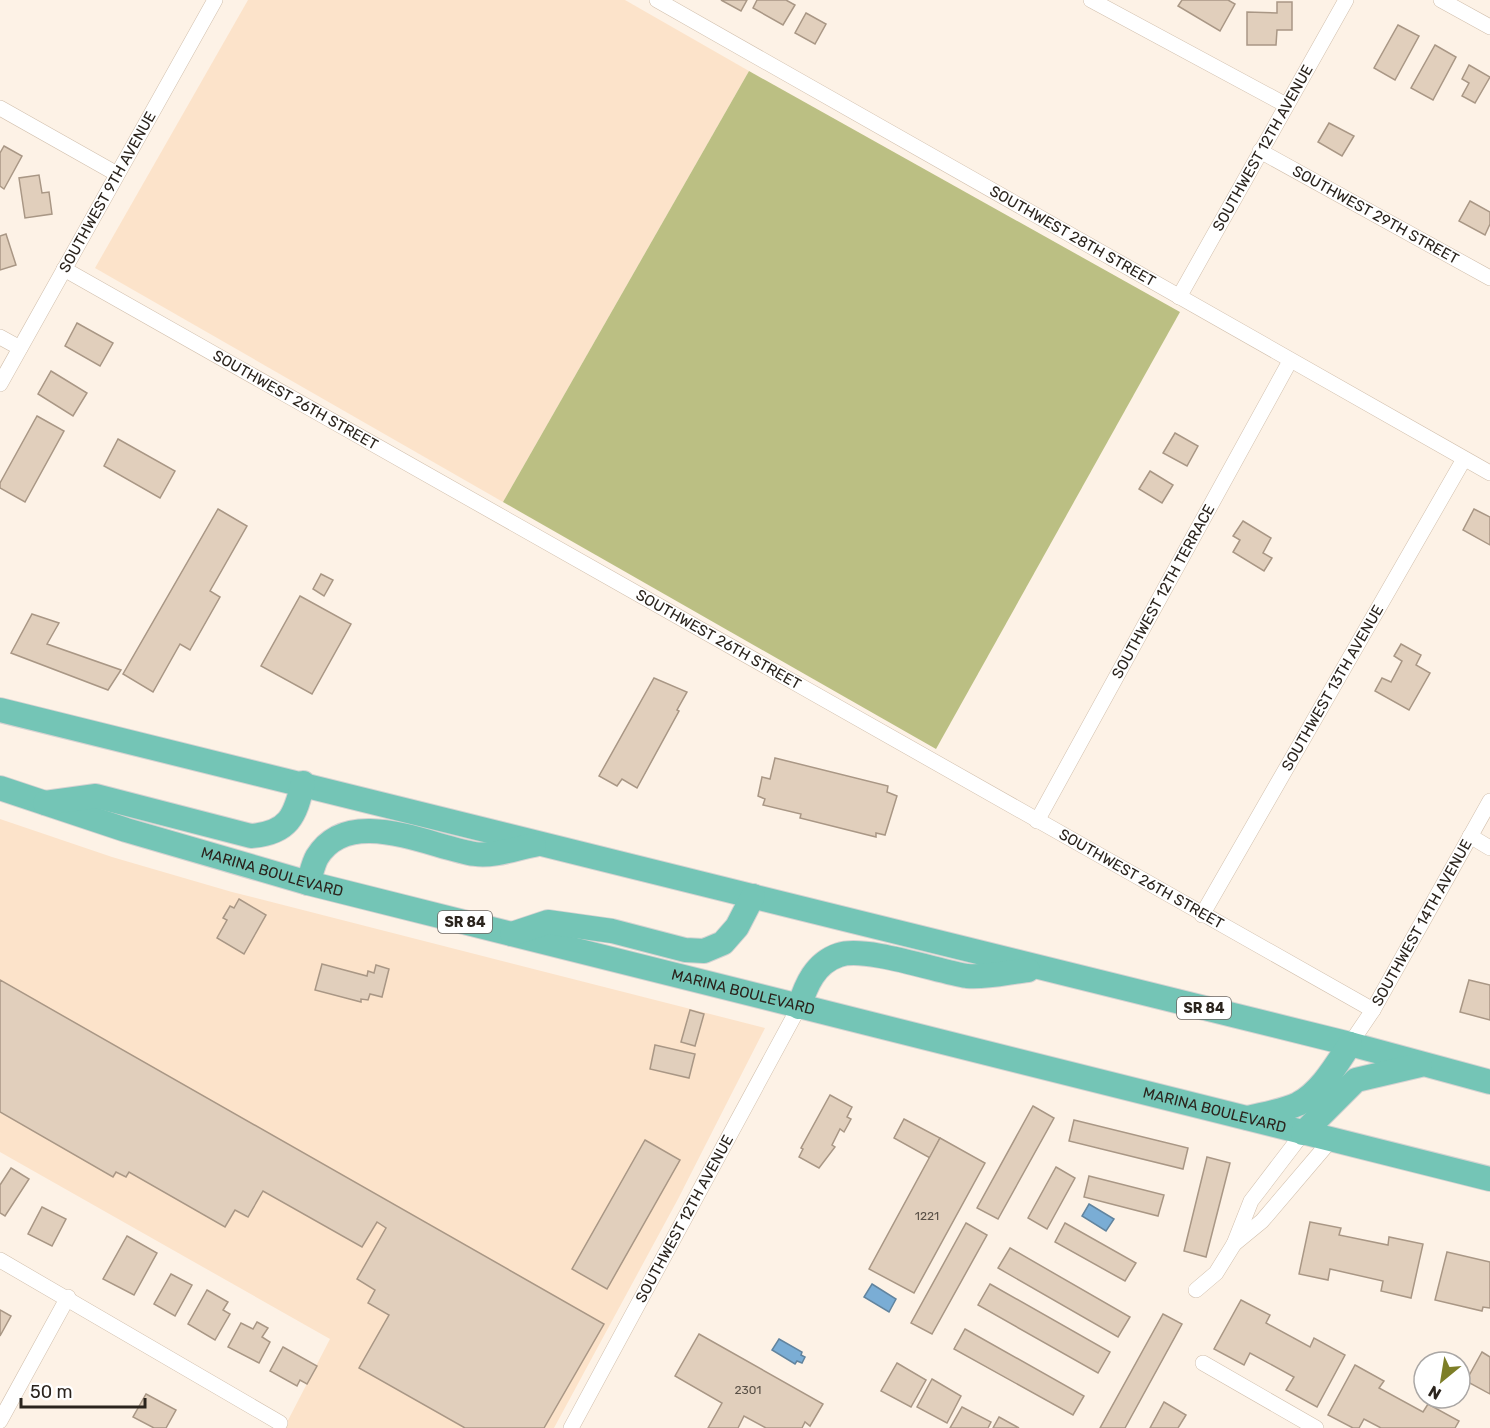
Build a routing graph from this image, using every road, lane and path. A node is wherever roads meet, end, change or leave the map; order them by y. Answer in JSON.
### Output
{"nodes":[{"id":1,"x":215,"y":0,"type":"edge"},
{"id":2,"x":657,"y":0,"type":"edge"},
{"id":3,"x":1092,"y":0,"type":"edge"},
{"id":4,"x":1346,"y":0,"type":"edge"},
{"id":5,"x":1442,"y":0,"type":"edge"},
{"id":6,"x":1490,"y":27,"type":"edge"},
{"id":7,"x":1286,"y":105,"type":"junction"},
{"id":8,"x":0,"y":108,"type":"edge"},
{"id":9,"x":1260,"y":151,"type":"junction"},
{"id":10,"x":117,"y":174,"type":"junction"},
{"id":11,"x":64,"y":269,"type":"junction"},
{"id":12,"x":1490,"y":278,"type":"edge"},
{"id":13,"x":1179,"y":297,"type":"junction"},
{"id":14,"x":0,"y":337,"type":"edge"},
{"id":15,"x":20,"y":348,"type":"junction"},
{"id":16,"x":1290,"y":361,"type":"junction"},
{"id":17,"x":0,"y":384,"type":"edge"},
{"id":18,"x":1464,"y":459,"type":"junction"},
{"id":19,"x":1490,"y":473,"type":"edge"},
{"id":20,"x":0,"y":710,"type":"edge"},
{"id":21,"x":303,"y":783,"type":"junction"},
{"id":22,"x":0,"y":788,"type":"edge"},
{"id":23,"x":1490,"y":801,"type":"edge"},
{"id":24,"x":42,"y":803,"type":"junction"},
{"id":25,"x":1037,"y":821,"type":"junction"},
{"id":26,"x":1470,"y":836,"type":"junction"},
{"id":27,"x":542,"y":843,"type":"junction"},
{"id":28,"x":1490,"y":848,"type":"edge"},
{"id":29,"x":308,"y":883,"type":"junction"},
{"id":30,"x":753,"y":896,"type":"junction"},
{"id":31,"x":1202,"y":915,"type":"junction"},
{"id":32,"x":512,"y":934,"type":"junction"},
{"id":33,"x":1045,"y":969,"type":"junction"},
{"id":34,"x":799,"y":1007,"type":"junction"},
{"id":35,"x":1373,"y":1010,"type":"junction"},
{"id":36,"x":1350,"y":1044,"type":"junction"},
{"id":37,"x":1425,"y":1064,"type":"junction"},
{"id":38,"x":1490,"y":1082,"type":"edge"},
{"id":39,"x":1248,"y":1118,"type":"junction"},
{"id":40,"x":1303,"y":1133,"type":"junction"},
{"id":41,"x":1331,"y":1140,"type":"junction"},
{"id":42,"x":1490,"y":1179,"type":"edge"},
{"id":43,"x":1234,"y":1244,"type":"junction"},
{"id":44,"x":0,"y":1260,"type":"edge"},
{"id":45,"x":1196,"y":1290,"type":"dead end"},
{"id":46,"x":68,"y":1298,"type":"junction"},
{"id":47,"x":1203,"y":1363,"type":"dead end"},
{"id":48,"x":0,"y":1421,"type":"edge"},
{"id":49,"x":280,"y":1423,"type":"dead end"},
{"id":50,"x":571,"y":1428,"type":"edge"},
{"id":51,"x":1316,"y":1428,"type":"edge"}],
"edges":[{"from":1,"to":10,"type":"street","name":"SOUTHWEST 9TH AVENUE"},
{"from":2,"to":13,"type":"street","name":"SOUTHWEST 28TH STREET"},
{"from":3,"to":7,"type":"street"},
{"from":4,"to":7,"type":"street","name":"SOUTHWEST 12TH AVENUE"},
{"from":5,"to":6,"type":"street"},
{"from":7,"to":9,"type":"street","name":"SOUTHWEST 12TH AVENUE"},
{"from":8,"to":10,"type":"street"},
{"from":9,"to":12,"type":"street","name":"SOUTHWEST 29TH STREET"},
{"from":9,"to":13,"type":"street","name":"SOUTHWEST 12TH AVENUE"},
{"from":10,"to":11,"type":"street","name":"SOUTHWEST 9TH AVENUE"},
{"from":11,"to":15,"type":"street","name":"SOUTHWEST 9TH AVENUE"},
{"from":11,"to":25,"type":"street","name":"SOUTHWEST 26TH STREET"},
{"from":13,"to":16,"type":"street","name":"SOUTHWEST 28TH STREET"},
{"from":14,"to":15,"type":"street"},
{"from":15,"to":17,"type":"street","name":"SOUTHWEST 9TH AVENUE"},
{"from":16,"to":18,"type":"street","name":"SOUTHWEST 28TH STREET"},
{"from":16,"to":25,"type":"street","name":"SOUTHWEST 12TH TERRACE"},
{"from":18,"to":19,"type":"street","name":"SOUTHWEST 28TH STREET"},
{"from":18,"to":31,"type":"street","name":"SOUTHWEST 13TH AVENUE"},
{"from":20,"to":21,"type":"main road","number":"SR 84"},
{"from":21,"to":24,"type":"main road"},
{"from":21,"to":27,"type":"main road","number":"SR 84"},
{"from":22,"to":24,"type":"main road","name":"MARINA BOULEVARD","number":"SR 84"},
{"from":23,"to":26,"type":"street","name":"SOUTHWEST 14TH AVENUE"},
{"from":24,"to":29,"type":"main road","name":"MARINA BOULEVARD","number":"SR 84"},
{"from":25,"to":31,"type":"street","name":"SOUTHWEST 26TH STREET"},
{"from":26,"to":28,"type":"street"},
{"from":26,"to":35,"type":"street","name":"SOUTHWEST 14TH AVENUE"},
{"from":27,"to":29,"type":"main road"},
{"from":27,"to":30,"type":"main road","number":"SR 84"},
{"from":29,"to":32,"type":"main road","name":"MARINA BOULEVARD","number":"SR 84"},
{"from":30,"to":32,"type":"main road"},
{"from":30,"to":33,"type":"main road","number":"SR 84"},
{"from":31,"to":35,"type":"street","name":"SOUTHWEST 26TH STREET"},
{"from":32,"to":34,"type":"main road","name":"MARINA BOULEVARD","number":"SR 84"},
{"from":33,"to":34,"type":"main road"},
{"from":33,"to":36,"type":"main road","number":"SR 84"},
{"from":34,"to":39,"type":"main road","name":"MARINA BOULEVARD","number":"SR 84"},
{"from":34,"to":50,"type":"street","name":"SOUTHWEST 12TH AVENUE"},
{"from":35,"to":36,"type":"street","name":"SOUTHWEST 14TH AVENUE"},
{"from":36,"to":37,"type":"main road","number":"SR 84"},
{"from":36,"to":39,"type":"main road"},
{"from":37,"to":38,"type":"main road","number":"SR 84"},
{"from":37,"to":40,"type":"main road"},
{"from":39,"to":40,"type":"main road","name":"MARINA BOULEVARD","number":"SR 84"},
{"from":40,"to":41,"type":"main road","name":"MARINA BOULEVARD","number":"SR 84"},
{"from":40,"to":43,"type":"street"},
{"from":41,"to":42,"type":"main road","name":"MARINA BOULEVARD","number":"SR 84"},
{"from":41,"to":43,"type":"street"},
{"from":43,"to":45,"type":"street"},
{"from":44,"to":46,"type":"street"},
{"from":46,"to":48,"type":"street"},
{"from":46,"to":49,"type":"street"},
{"from":47,"to":51,"type":"street"}]}
